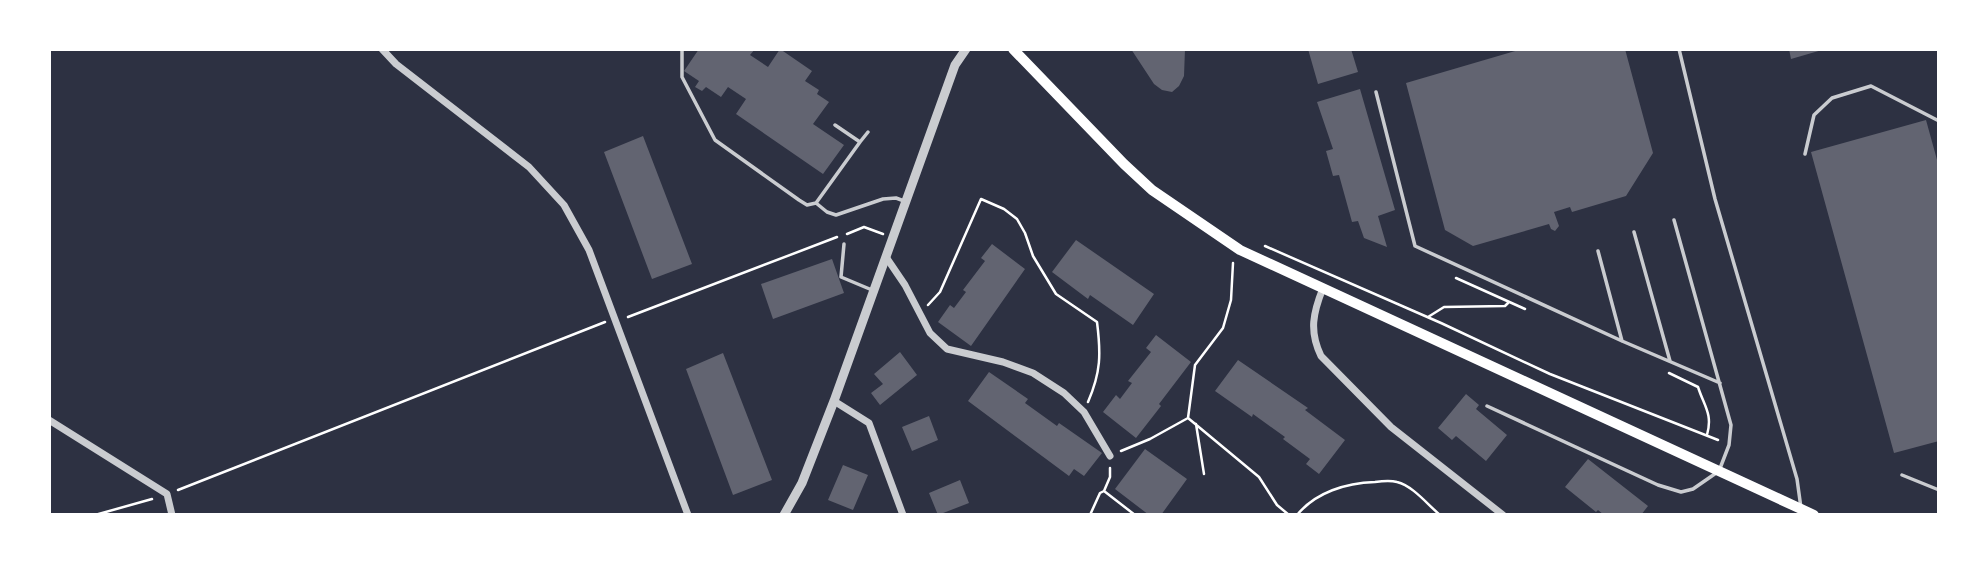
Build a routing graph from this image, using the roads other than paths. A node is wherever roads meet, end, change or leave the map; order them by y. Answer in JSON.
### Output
{"nodes":[{"id":1,"x":382,"y":49,"type":"edge"},
{"id":2,"x":682,"y":49,"type":"edge"},
{"id":3,"x":966,"y":49,"type":"edge"},
{"id":4,"x":1013,"y":49,"type":"edge"},
{"id":5,"x":1679,"y":49,"type":"edge"},
{"id":6,"x":1376,"y":92,"type":"dead end"},
{"id":7,"x":1939,"y":121,"type":"edge"},
{"id":8,"x":835,"y":125,"type":"dead end"},
{"id":9,"x":868,"y":132,"type":"dead end"},
{"id":10,"x":860,"y":142,"type":"junction"},
{"id":11,"x":1805,"y":154,"type":"dead end"},
{"id":12,"x":906,"y":201,"type":"junction"},
{"id":13,"x":816,"y":203,"type":"junction"},
{"id":14,"x":1675,"y":220,"type":"dead end"},
{"id":15,"x":1634,"y":232,"type":"dead end"},
{"id":16,"x":844,"y":244,"type":"dead end"},
{"id":17,"x":1598,"y":251,"type":"dead end"},
{"id":18,"x":886,"y":257,"type":"junction"},
{"id":19,"x":1323,"y":288,"type":"junction"},
{"id":20,"x":874,"y":290,"type":"junction"},
{"id":21,"x":1622,"y":341,"type":"junction"},
{"id":22,"x":1670,"y":361,"type":"junction"},
{"id":23,"x":1720,"y":383,"type":"junction"},
{"id":24,"x":834,"y":401,"type":"junction"},
{"id":25,"x":1487,"y":406,"type":"dead end"},
{"id":26,"x":49,"y":420,"type":"edge"},
{"id":27,"x":1110,"y":456,"type":"road end"},
{"id":28,"x":1719,"y":471,"type":"junction"},
{"id":29,"x":1902,"y":475,"type":"dead end"},
{"id":30,"x":1939,"y":490,"type":"edge"},
{"id":31,"x":1801,"y":510,"type":"junction"},
{"id":32,"x":172,"y":515,"type":"edge"},
{"id":33,"x":688,"y":515,"type":"edge"},
{"id":34,"x":784,"y":515,"type":"edge"},
{"id":35,"x":903,"y":515,"type":"edge"},
{"id":36,"x":1503,"y":515,"type":"edge"},
{"id":37,"x":1814,"y":515,"type":"edge"}],
"edges":[{"from":1,"to":33,"type":"street"},
{"from":2,"to":13,"type":"lane"},
{"from":3,"to":12,"type":"street"},
{"from":4,"to":19,"type":"main road"},
{"from":5,"to":31,"type":"lane"},
{"from":6,"to":21,"type":"lane"},
{"from":7,"to":11,"type":"lane"},
{"from":8,"to":10,"type":"lane"},
{"from":9,"to":10,"type":"lane"},
{"from":10,"to":13,"type":"lane"},
{"from":12,"to":13,"type":"lane"},
{"from":12,"to":18,"type":"street"},
{"from":14,"to":23,"type":"lane"},
{"from":15,"to":22,"type":"lane"},
{"from":16,"to":20,"type":"lane"},
{"from":17,"to":21,"type":"lane"},
{"from":18,"to":20,"type":"street"},
{"from":18,"to":27,"type":"street"},
{"from":19,"to":28,"type":"main road"},
{"from":19,"to":36,"type":"street"},
{"from":20,"to":24,"type":"street"},
{"from":21,"to":22,"type":"lane"},
{"from":22,"to":23,"type":"lane"},
{"from":23,"to":28,"type":"lane"},
{"from":24,"to":34,"type":"street"},
{"from":24,"to":35,"type":"street"},
{"from":25,"to":28,"type":"lane"},
{"from":26,"to":32,"type":"street"},
{"from":28,"to":31,"type":"main road"},
{"from":29,"to":30,"type":"lane"},
{"from":31,"to":37,"type":"main road"}]}
